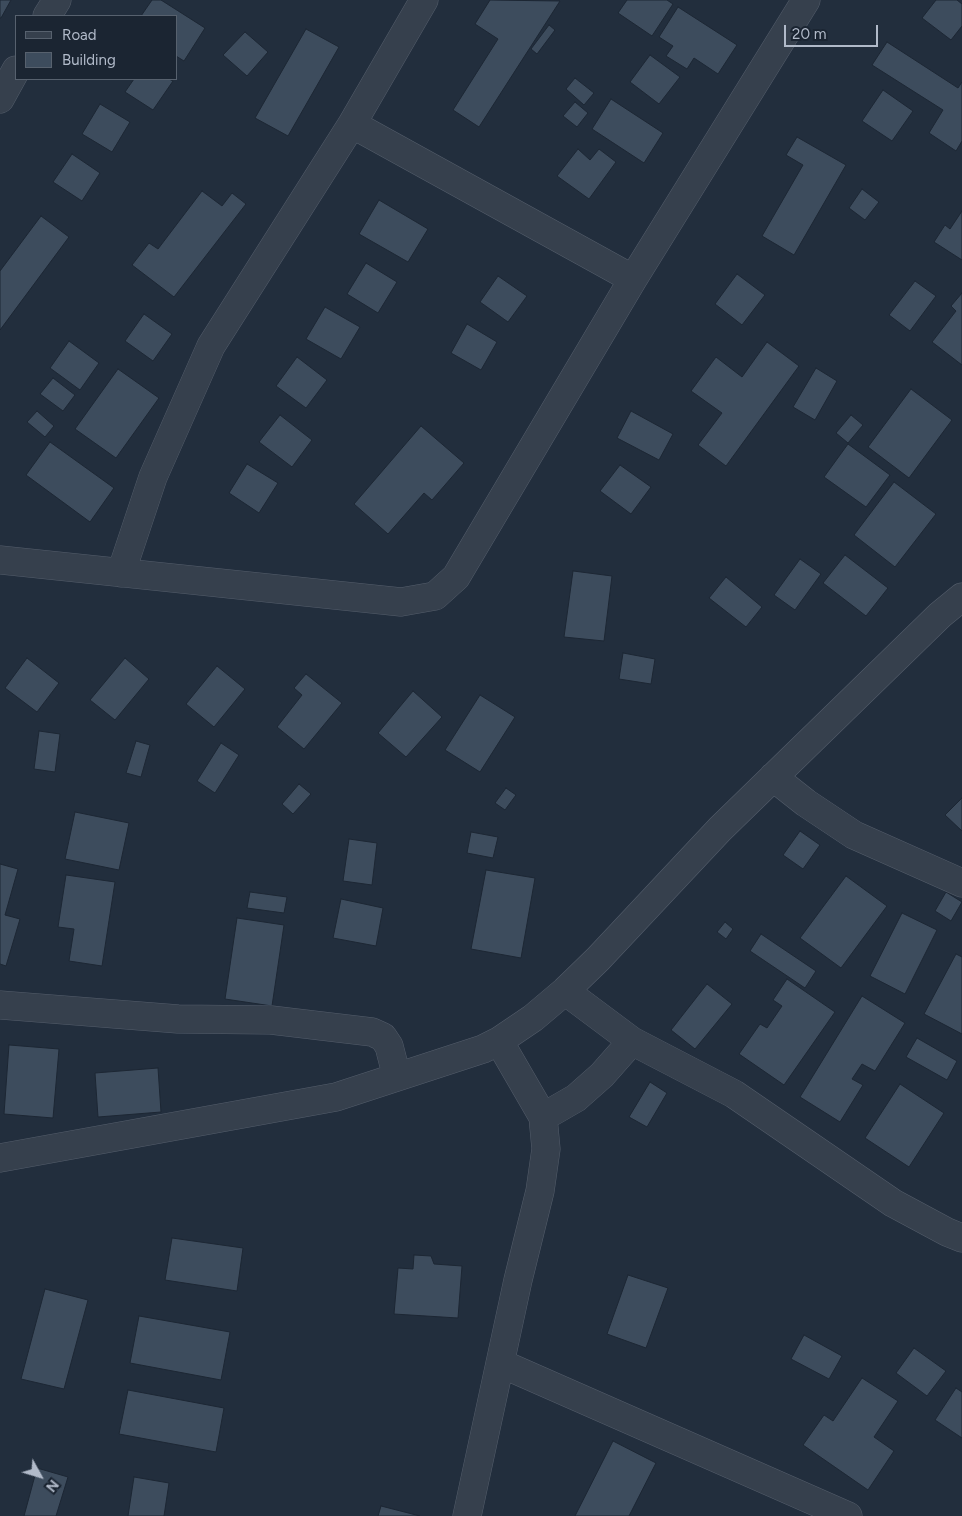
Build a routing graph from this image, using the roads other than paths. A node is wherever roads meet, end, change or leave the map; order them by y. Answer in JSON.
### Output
{"nodes":[{"id":1,"x":57,"y":0,"type":"edge"},
{"id":2,"x":424,"y":0,"type":"edge"},
{"id":3,"x":806,"y":0,"type":"edge"},
{"id":4,"x":48,"y":15,"type":"edge"},
{"id":5,"x":15,"y":72,"type":"edge"},
{"id":6,"x":0,"y":98,"type":"edge"},
{"id":7,"x":352,"y":124,"type":"junction"},
{"id":8,"x":633,"y":278,"type":"junction"},
{"id":9,"x":0,"y":560,"type":"edge"},
{"id":10,"x":122,"y":573,"type":"junction"},
{"id":11,"x":962,"y":597,"type":"edge"},
{"id":12,"x":773,"y":777,"type":"junction"},
{"id":13,"x":962,"y":882,"type":"edge"},
{"id":14,"x":565,"y":991,"type":"junction"},
{"id":15,"x":0,"y":1005,"type":"edge"},
{"id":16,"x":499,"y":1041,"type":"junction"},
{"id":17,"x":632,"y":1041,"type":"junction"},
{"id":18,"x":396,"y":1077,"type":"junction"},
{"id":19,"x":543,"y":1117,"type":"junction"},
{"id":20,"x":0,"y":1158,"type":"edge"},
{"id":21,"x":962,"y":1238,"type":"edge"},
{"id":22,"x":500,"y":1363,"type":"junction"},
{"id":23,"x":467,"y":1516,"type":"edge"},
{"id":24,"x":848,"y":1516,"type":"edge"}],
"edges":[{"from":1,"to":4,"type":"street"},
{"from":2,"to":7,"type":"street"},
{"from":3,"to":8,"type":"street"},
{"from":5,"to":6,"type":"street"},
{"from":7,"to":8,"type":"street"},
{"from":7,"to":10,"type":"street"},
{"from":8,"to":10,"type":"street"},
{"from":9,"to":10,"type":"street"},
{"from":11,"to":12,"type":"street"},
{"from":12,"to":13,"type":"street"},
{"from":12,"to":14,"type":"street"},
{"from":14,"to":16,"type":"street"},
{"from":14,"to":17,"type":"street"},
{"from":15,"to":18,"type":"street"},
{"from":16,"to":18,"type":"street"},
{"from":16,"to":19,"type":"street"},
{"from":17,"to":19,"type":"street"},
{"from":17,"to":21,"type":"street"},
{"from":18,"to":20,"type":"street"},
{"from":19,"to":22,"type":"street"},
{"from":22,"to":23,"type":"street"},
{"from":22,"to":24,"type":"street"}]}
